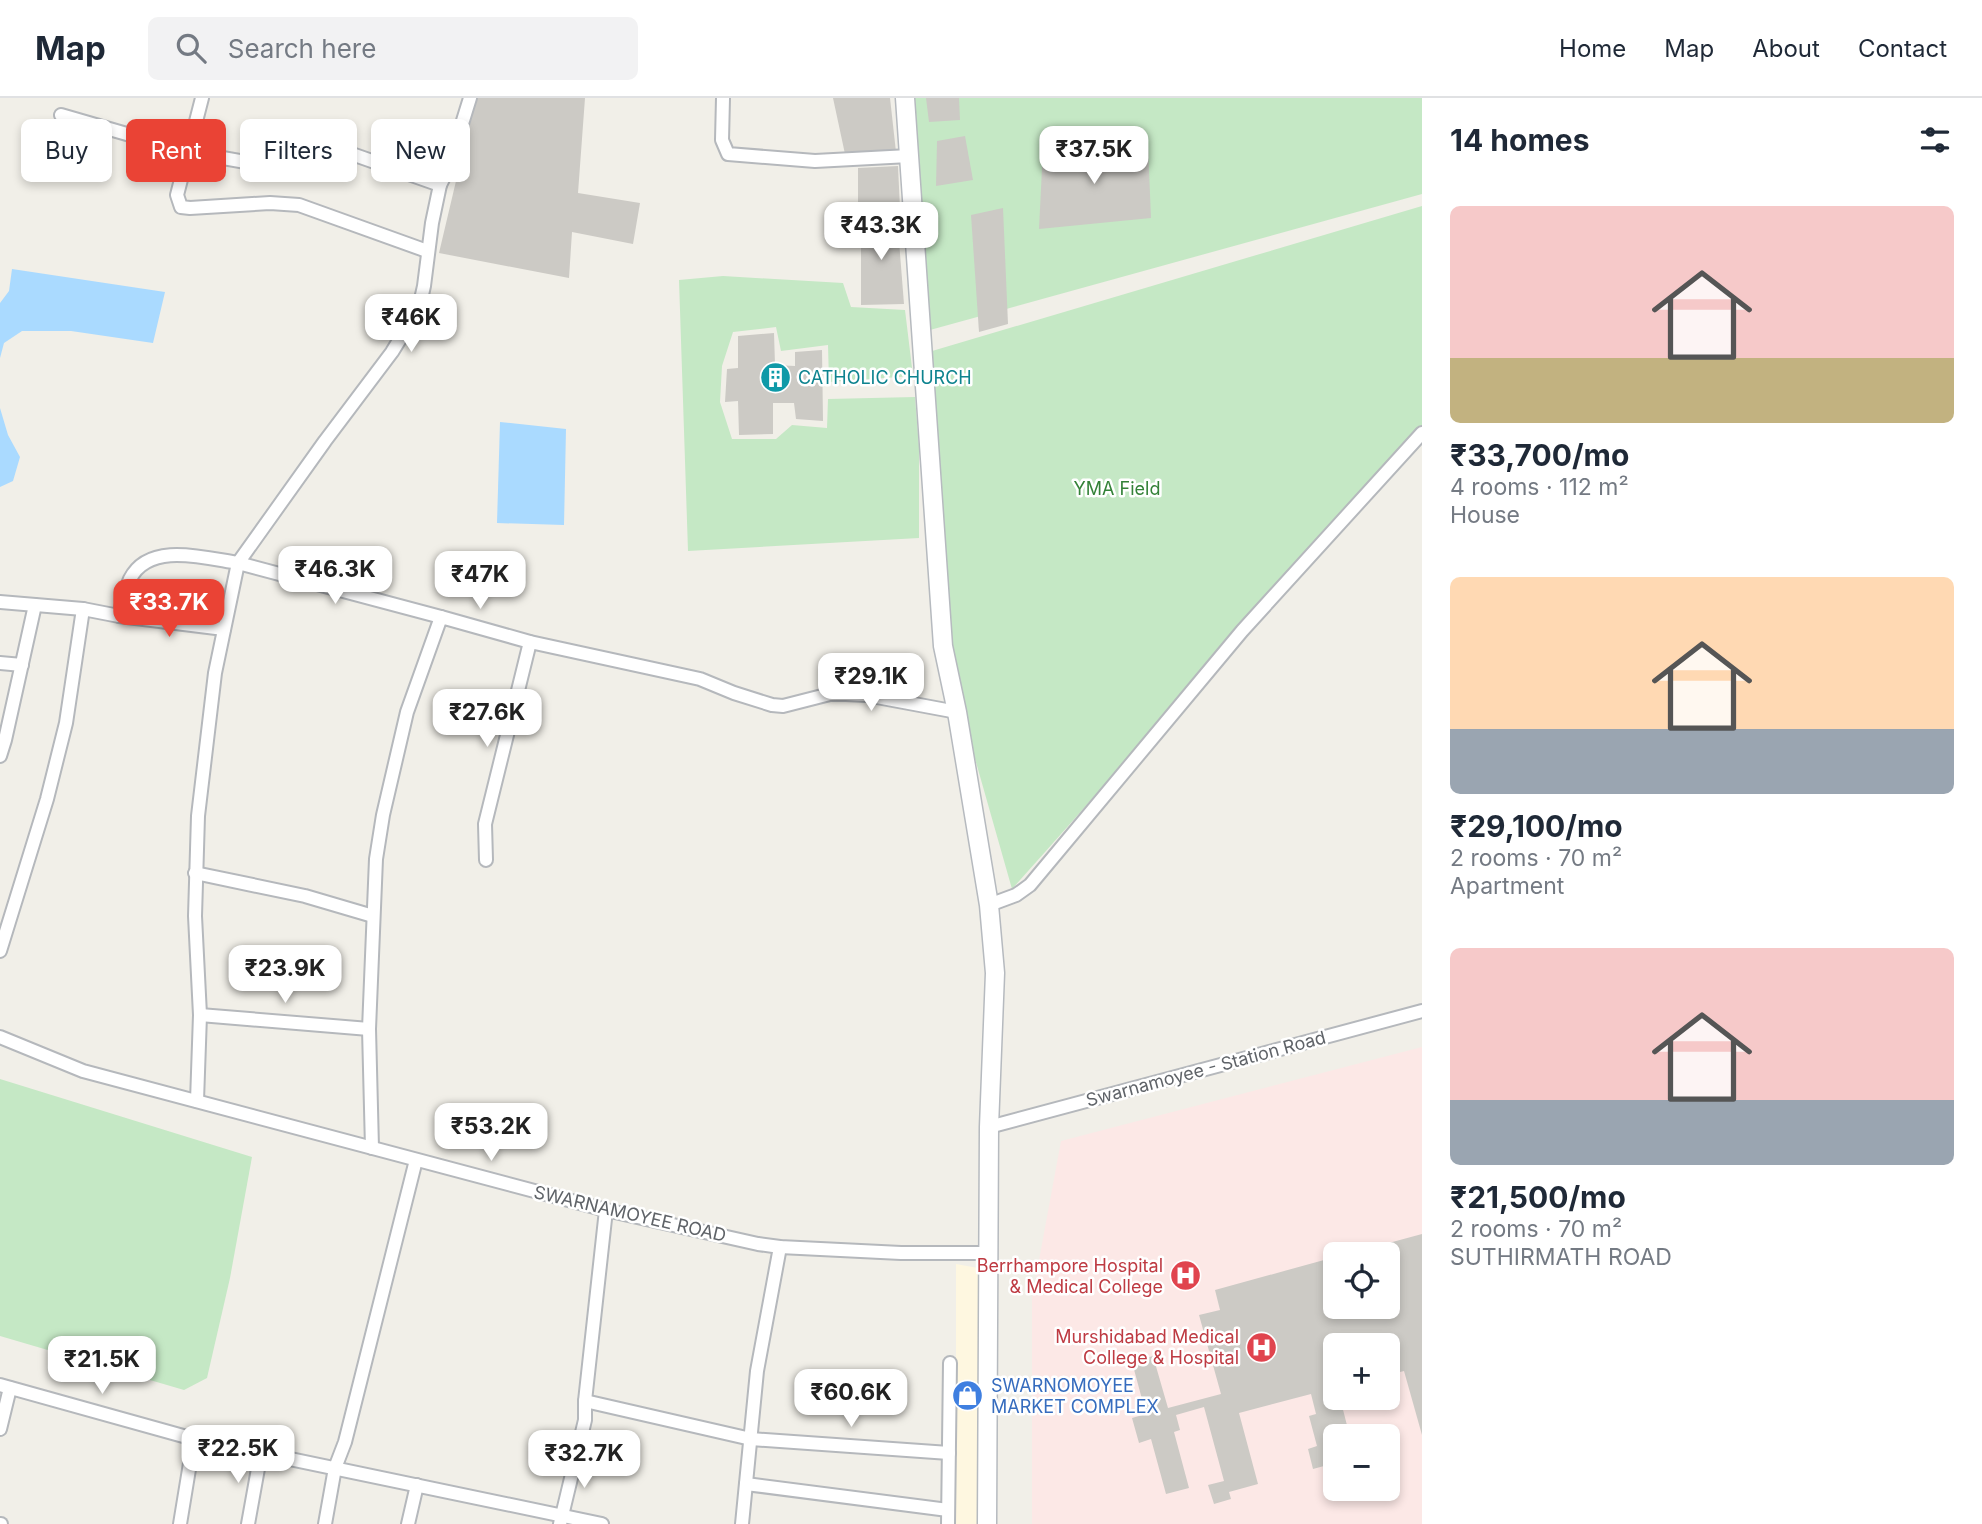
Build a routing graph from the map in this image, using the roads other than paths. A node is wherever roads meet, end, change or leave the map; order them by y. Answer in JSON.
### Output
{"nodes":[{"id":1,"x":202,"y":98,"type":"edge"},
{"id":2,"x":470,"y":98,"type":"edge"},
{"id":3,"x":723,"y":98,"type":"edge"},
{"id":4,"x":905,"y":98,"type":"edge"},
{"id":5,"x":61,"y":115,"type":"dead end"},
{"id":6,"x":197,"y":119,"type":"edge"},
{"id":7,"x":126,"y":134,"type":"edge"},
{"id":8,"x":909,"y":156,"type":"junction"},
{"id":9,"x":357,"y":157,"type":"edge"},
{"id":10,"x":181,"y":182,"type":"edge"},
{"id":11,"x":440,"y":185,"type":"junction"},
{"id":12,"x":427,"y":251,"type":"junction"},
{"id":13,"x":1422,"y":433,"type":"edge"},
{"id":14,"x":238,"y":563,"type":"junction"},
{"id":15,"x":0,"y":602,"type":"edge"},
{"id":16,"x":35,"y":604,"type":"junction"},
{"id":17,"x":83,"y":609,"type":"junction"},
{"id":18,"x":118,"y":616,"type":"junction"},
{"id":19,"x":441,"y":617,"type":"junction"},
{"id":20,"x":224,"y":629,"type":"junction"},
{"id":21,"x":530,"y":642,"type":"junction"},
{"id":22,"x":0,"y":663,"type":"edge"},
{"id":23,"x":22,"y":665,"type":"junction"},
{"id":24,"x":957,"y":712,"type":"junction"},
{"id":25,"x":3,"y":740,"type":"edge"},
{"id":26,"x":0,"y":757,"type":"edge"},
{"id":27,"x":486,"y":860,"type":"dead end"},
{"id":28,"x":195,"y":873,"type":"junction"},
{"id":29,"x":989,"y":905,"type":"junction"},
{"id":30,"x":373,"y":916,"type":"junction"},
{"id":31,"x":0,"y":951,"type":"edge"},
{"id":32,"x":1422,"y":1011,"type":"edge"},
{"id":33,"x":200,"y":1015,"type":"junction"},
{"id":34,"x":369,"y":1029,"type":"junction"},
{"id":35,"x":0,"y":1037,"type":"edge"},
{"id":36,"x":197,"y":1101,"type":"junction"},
{"id":37,"x":989,"y":1127,"type":"junction"},
{"id":38,"x":372,"y":1147,"type":"junction"},
{"id":39,"x":416,"y":1160,"type":"junction"},
{"id":40,"x":606,"y":1210,"type":"junction"},
{"id":41,"x":780,"y":1247,"type":"junction"},
{"id":42,"x":988,"y":1253,"type":"junction"},
{"id":43,"x":950,"y":1363,"type":"dead end"},
{"id":44,"x":5,"y":1387,"type":"edge"},
{"id":45,"x":585,"y":1401,"type":"junction"},
{"id":46,"x":0,"y":1429,"type":"edge"},
{"id":47,"x":194,"y":1439,"type":"junction"},
{"id":48,"x":751,"y":1439,"type":"junction"},
{"id":49,"x":261,"y":1452,"type":"junction"},
{"id":50,"x":949,"y":1453,"type":"junction"},
{"id":51,"x":335,"y":1468,"type":"junction"},
{"id":52,"x":746,"y":1484,"type":"junction"},
{"id":53,"x":417,"y":1485,"type":"junction"},
{"id":54,"x":948,"y":1510,"type":"junction"},
{"id":55,"x":561,"y":1520,"type":"edge"},
{"id":56,"x":180,"y":1524,"type":"edge"},
{"id":57,"x":248,"y":1524,"type":"edge"},
{"id":58,"x":325,"y":1524,"type":"edge"},
{"id":59,"x":408,"y":1524,"type":"edge"},
{"id":60,"x":602,"y":1524,"type":"edge"},
{"id":61,"x":742,"y":1524,"type":"edge"},
{"id":62,"x":948,"y":1524,"type":"edge"},
{"id":63,"x":987,"y":1524,"type":"edge"}],
"edges":[{"from":1,"to":6,"type":"street"},
{"from":2,"to":11,"type":"street"},
{"from":3,"to":8,"type":"street"},
{"from":4,"to":8,"type":"street"},
{"from":5,"to":7,"type":"street"},
{"from":8,"to":24,"type":"street"},
{"from":9,"to":11,"type":"street"},
{"from":10,"to":12,"type":"street"},
{"from":11,"to":12,"type":"street"},
{"from":12,"to":14,"type":"street"},
{"from":13,"to":29,"type":"street"},
{"from":14,"to":18,"type":"street"},
{"from":14,"to":19,"type":"street"},
{"from":14,"to":20,"type":"street"},
{"from":15,"to":16,"type":"street"},
{"from":16,"to":17,"type":"street"},
{"from":16,"to":23,"type":"street"},
{"from":17,"to":18,"type":"street"},
{"from":17,"to":31,"type":"street"},
{"from":18,"to":20,"type":"street"},
{"from":19,"to":21,"type":"street"},
{"from":19,"to":30,"type":"street"},
{"from":20,"to":28,"type":"street"},
{"from":21,"to":24,"type":"street"},
{"from":21,"to":27,"type":"street"},
{"from":22,"to":23,"type":"street"},
{"from":23,"to":25,"type":"street"},
{"from":24,"to":29,"type":"street"},
{"from":25,"to":26,"type":"street"},
{"from":28,"to":30,"type":"street"},
{"from":28,"to":33,"type":"street"},
{"from":29,"to":37,"type":"street"},
{"from":30,"to":34,"type":"street"},
{"from":32,"to":37,"type":"street","name":"Swarnamoyee - Station Road"},
{"from":33,"to":34,"type":"street"},
{"from":33,"to":36,"type":"street"},
{"from":34,"to":38,"type":"street"},
{"from":35,"to":36,"type":"street","name":"SWARNAMOYEE ROAD"},
{"from":36,"to":38,"type":"street","name":"SWARNAMOYEE ROAD"},
{"from":37,"to":42,"type":"street"},
{"from":38,"to":39,"type":"street","name":"SWARNAMOYEE ROAD"},
{"from":39,"to":40,"type":"street","name":"SWARNAMOYEE ROAD"},
{"from":39,"to":51,"type":"street"},
{"from":40,"to":41,"type":"street","name":"SWARNAMOYEE ROAD"},
{"from":40,"to":45,"type":"street"},
{"from":41,"to":42,"type":"street","name":"SWARNAMOYEE ROAD"},
{"from":41,"to":48,"type":"street"},
{"from":42,"to":63,"type":"street"},
{"from":43,"to":50,"type":"street"},
{"from":44,"to":46,"type":"street"},
{"from":44,"to":47,"type":"street"},
{"from":45,"to":48,"type":"street"},
{"from":45,"to":55,"type":"street"},
{"from":47,"to":49,"type":"street"},
{"from":47,"to":56,"type":"street"},
{"from":48,"to":50,"type":"street"},
{"from":48,"to":52,"type":"street"},
{"from":49,"to":51,"type":"street"},
{"from":49,"to":57,"type":"street"},
{"from":50,"to":54,"type":"street"},
{"from":51,"to":53,"type":"street"},
{"from":51,"to":58,"type":"street"},
{"from":52,"to":54,"type":"street"},
{"from":52,"to":61,"type":"street"},
{"from":53,"to":55,"type":"street"},
{"from":53,"to":59,"type":"street"},
{"from":54,"to":62,"type":"street"},
{"from":55,"to":60,"type":"street"}]}
